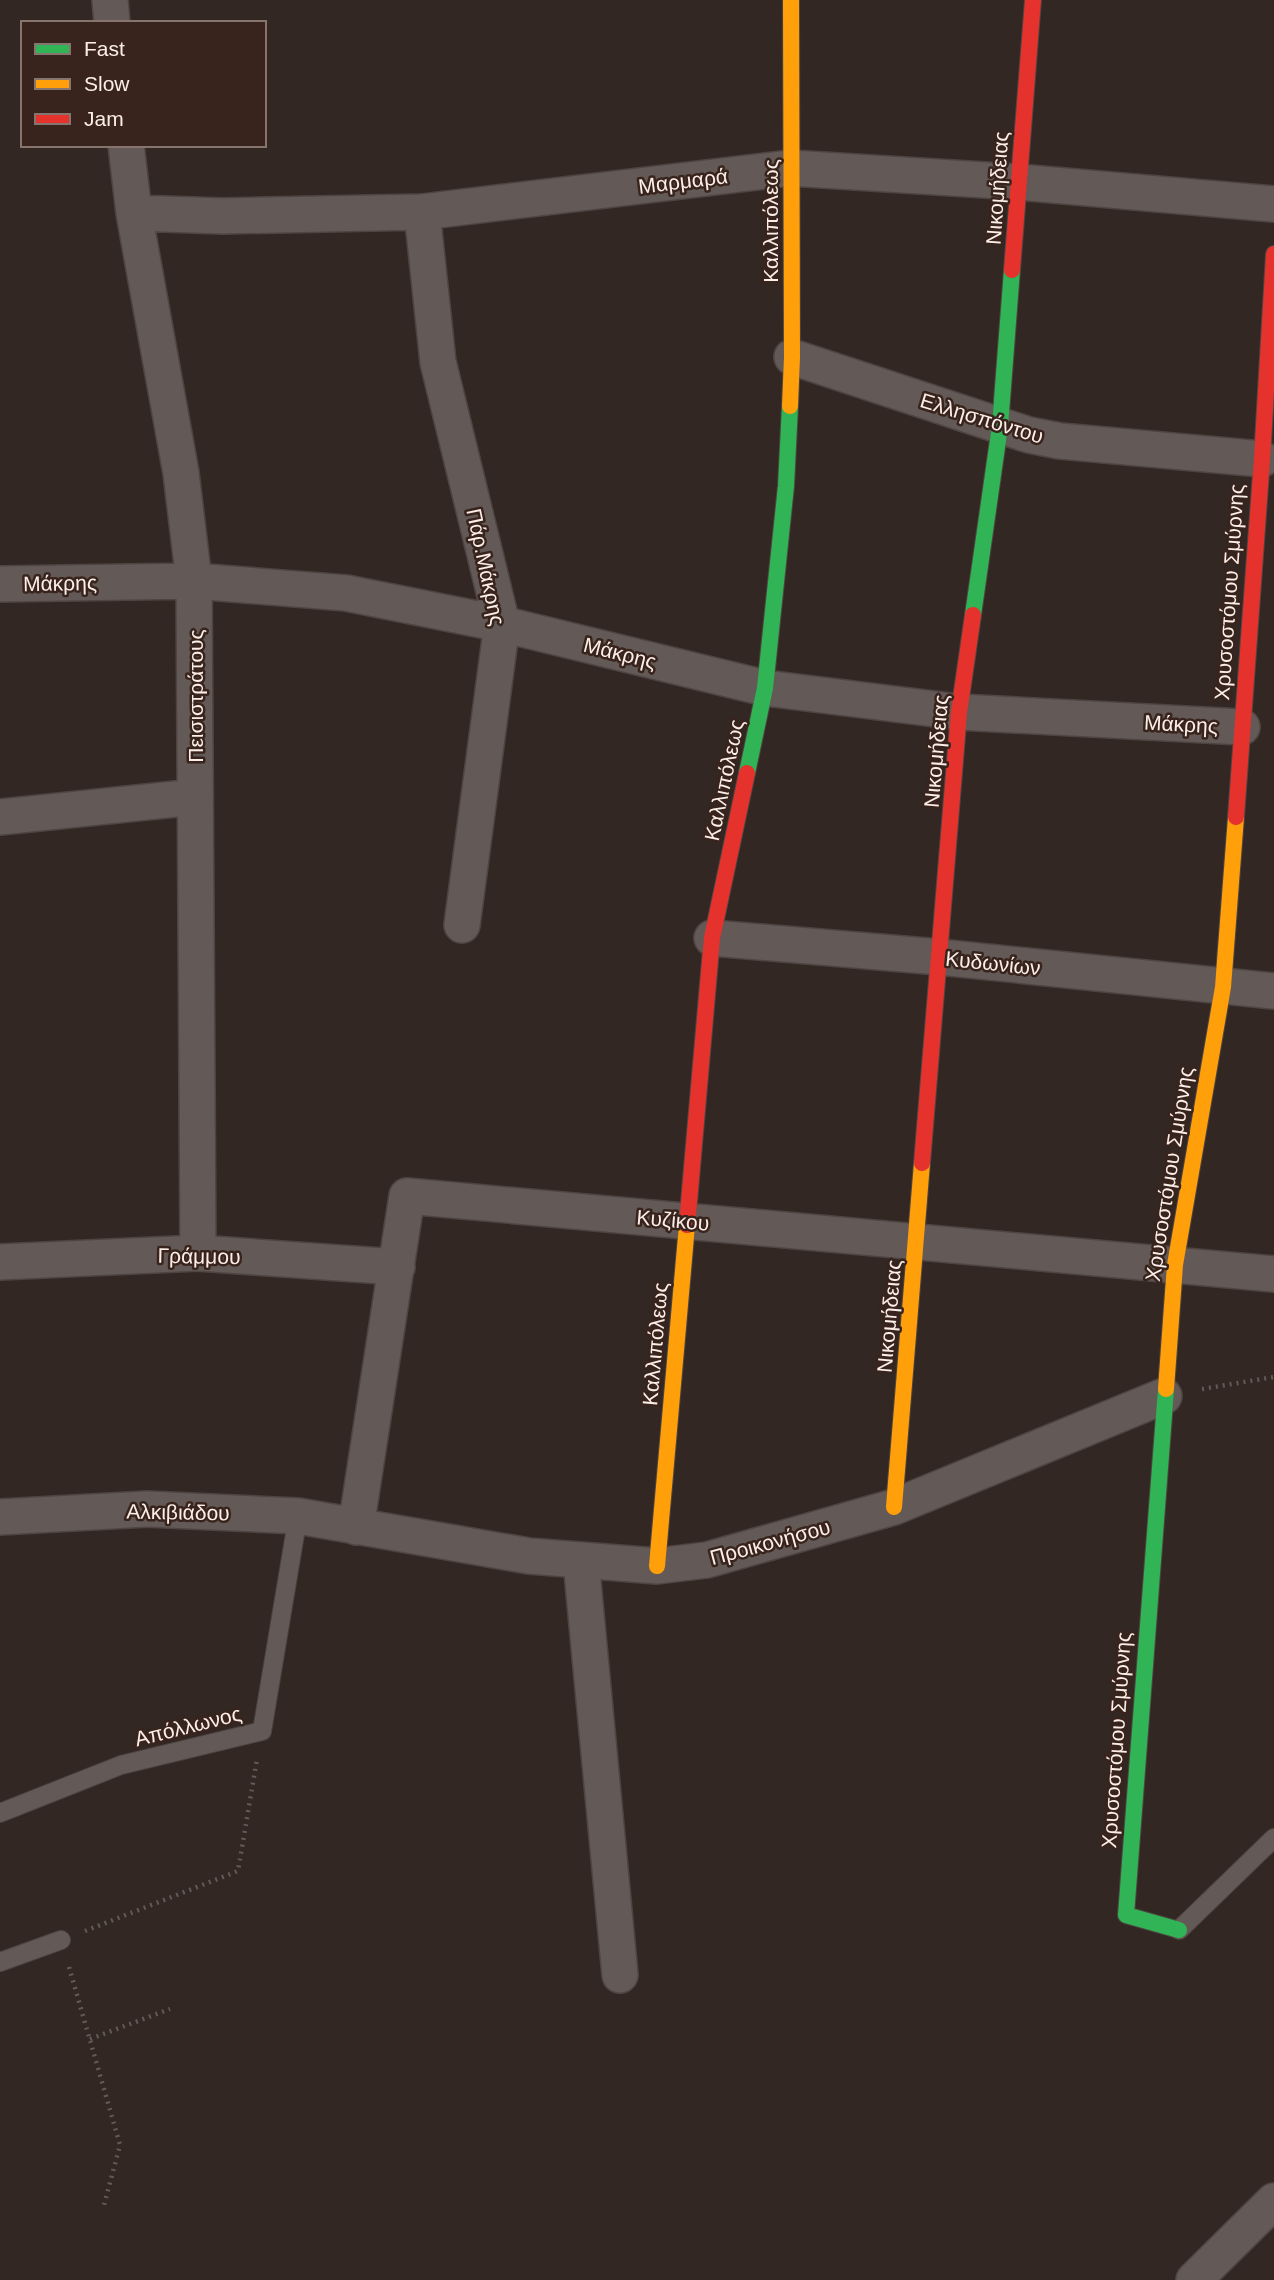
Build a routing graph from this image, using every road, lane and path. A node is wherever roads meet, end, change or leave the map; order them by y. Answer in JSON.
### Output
{"nodes":[{"id":1,"x":110,"y":0,"type":"edge"},
{"id":2,"x":791,"y":0,"type":"edge"},
{"id":3,"x":1033,"y":0,"type":"edge"},
{"id":4,"x":112,"y":21,"type":"edge"},
{"id":5,"x":126,"y":147,"type":"edge"},
{"id":6,"x":790,"y":168,"type":"junction"},
{"id":7,"x":1018,"y":182,"type":"junction"},
{"id":8,"x":1274,"y":204,"type":"edge"},
{"id":9,"x":422,"y":212,"type":"junction"},
{"id":10,"x":134,"y":213,"type":"junction"},
{"id":11,"x":1274,"y":254,"type":"edge"},
{"id":12,"x":792,"y":357,"type":"junction"},
{"id":13,"x":1000,"y":426,"type":"junction"},
{"id":14,"x":1262,"y":459,"type":"junction"},
{"id":15,"x":194,"y":581,"type":"junction"},
{"id":16,"x":0,"y":584,"type":"edge"},
{"id":17,"x":502,"y":624,"type":"junction"},
{"id":18,"x":765,"y":688,"type":"junction"},
{"id":19,"x":959,"y":712,"type":"junction"},
{"id":20,"x":1241,"y":727,"type":"junction"},
{"id":21,"x":195,"y":797,"type":"junction"},
{"id":22,"x":0,"y":817,"type":"edge"},
{"id":23,"x":462,"y":925,"type":"dead end"},
{"id":24,"x":712,"y":938,"type":"junction"},
{"id":25,"x":939,"y":957,"type":"junction"},
{"id":26,"x":1223,"y":987,"type":"junction"},
{"id":27,"x":1274,"y":991,"type":"edge"},
{"id":28,"x":687,"y":1222,"type":"junction"},
{"id":29,"x":916,"y":1242,"type":"junction"},
{"id":30,"x":198,"y":1253,"type":"junction"},
{"id":31,"x":0,"y":1262,"type":"edge"},
{"id":32,"x":1175,"y":1265,"type":"junction"},
{"id":33,"x":397,"y":1267,"type":"junction"},
{"id":34,"x":1274,"y":1274,"type":"edge"},
{"id":35,"x":1274,"y":1377,"type":"edge"},
{"id":36,"x":1164,"y":1396,"type":"junction"},
{"id":37,"x":894,"y":1507,"type":"junction"},
{"id":38,"x":0,"y":1517,"type":"edge"},
{"id":39,"x":298,"y":1517,"type":"junction"},
{"id":40,"x":356,"y":1527,"type":"junction"},
{"id":41,"x":581,"y":1561,"type":"junction"},
{"id":42,"x":657,"y":1566,"type":"junction"},
{"id":43,"x":262,"y":1731,"type":"junction"},
{"id":44,"x":0,"y":1814,"type":"edge"},
{"id":45,"x":1274,"y":1839,"type":"edge"},
{"id":46,"x":1180,"y":1930,"type":"joint"},
{"id":47,"x":61,"y":1940,"type":"junction"},
{"id":48,"x":0,"y":1962,"type":"edge"},
{"id":49,"x":620,"y":1975,"type":"dead end"},
{"id":50,"x":170,"y":2010,"type":"dead end"},
{"id":51,"x":90,"y":2039,"type":"junction"},
{"id":52,"x":1274,"y":2201,"type":"edge"},
{"id":53,"x":103,"y":2208,"type":"dead end"},
{"id":54,"x":1194,"y":2280,"type":"edge"}],
"edges":[{"from":1,"to":4,"type":"street"},
{"from":2,"to":6,"type":"street","name":"Καλλιπόλεως"},
{"from":3,"to":7,"type":"street","name":"Νικομήδειας"},
{"from":5,"to":10,"type":"street","name":"Πεισιστράτους"},
{"from":6,"to":7,"type":"street","name":"Μαρμαρά"},
{"from":6,"to":9,"type":"street","name":"Μαρμαρά"},
{"from":6,"to":12,"type":"street","name":"Καλλιπόλεως"},
{"from":7,"to":8,"type":"street","name":"Μαρμαρά"},
{"from":7,"to":13,"type":"street","name":"Νικομήδειας"},
{"from":9,"to":10,"type":"street","name":"Μαρμαρά"},
{"from":9,"to":17,"type":"street","name":"Πάρ.Μάκρης"},
{"from":10,"to":15,"type":"street","name":"Πεισιστράτους"},
{"from":11,"to":14,"type":"street","name":"Χρυσοστόμου Σμύρνης"},
{"from":12,"to":13,"type":"street","name":"Ελλησπόντου"},
{"from":12,"to":18,"type":"street","name":"Καλλιπόλεως"},
{"from":13,"to":14,"type":"street","name":"Ελλησπόντου"},
{"from":13,"to":19,"type":"street","name":"Νικομήδειας"},
{"from":14,"to":20,"type":"street","name":"Χρυσοστόμου Σμύρνης"},
{"from":15,"to":16,"type":"street","name":"Μάκρης"},
{"from":15,"to":17,"type":"street","name":"Μάκρης"},
{"from":15,"to":21,"type":"street","name":"Πεισιστράτους"},
{"from":17,"to":18,"type":"street","name":"Μάκρης"},
{"from":17,"to":23,"type":"street","name":"Πάρ.Μάκρης"},
{"from":18,"to":19,"type":"street","name":"Μάκρης"},
{"from":18,"to":24,"type":"street","name":"Καλλιπόλεως"},
{"from":19,"to":20,"type":"street","name":"Μάκρης"},
{"from":19,"to":25,"type":"street","name":"Νικομήδειας"},
{"from":20,"to":26,"type":"street","name":"Χρυσοστόμου Σμύρνης"},
{"from":21,"to":22,"type":"street"},
{"from":21,"to":30,"type":"street","name":"Πεισιστράτους"},
{"from":24,"to":25,"type":"street","name":"Κυδωνίων"},
{"from":24,"to":28,"type":"street","name":"Καλλιπόλεως"},
{"from":25,"to":26,"type":"street","name":"Κυδωνίων"},
{"from":25,"to":29,"type":"street","name":"Νικομήδειας"},
{"from":26,"to":27,"type":"street","name":"Κυδωνίων"},
{"from":26,"to":32,"type":"street","name":"Χρυσοστόμου Σμύρνης"},
{"from":28,"to":29,"type":"street","name":"Κυζίκου"},
{"from":28,"to":33,"type":"street","name":"Κυζίκου"},
{"from":28,"to":42,"type":"street","name":"Καλλιπόλεως"},
{"from":29,"to":32,"type":"street","name":"Κυζίκου"},
{"from":29,"to":37,"type":"street","name":"Νικομήδειας"},
{"from":30,"to":31,"type":"street","name":"Γράμμου"},
{"from":30,"to":33,"type":"street","name":"Γράμμου"},
{"from":32,"to":34,"type":"street","name":"Κυζίκου"},
{"from":32,"to":36,"type":"street","name":"Χρυσοστόμου Σμύρνης"},
{"from":33,"to":40,"type":"street","name":"Κυζίκου"},
{"from":35,"to":36,"type":"path"},
{"from":36,"to":37,"type":"street","name":"Προικονήσου"},
{"from":36,"to":46,"type":"street","name":"Χρυσοστόμου Σμύρνης"},
{"from":37,"to":42,"type":"street","name":"Προικονήσου"},
{"from":38,"to":39,"type":"street","name":"Αλκιβιάδου"},
{"from":39,"to":40,"type":"street","name":"Αλκιβιάδου"},
{"from":39,"to":43,"type":"lane","name":"Απόλλωνος"},
{"from":40,"to":41,"type":"street","name":"Προικονήσου"},
{"from":41,"to":42,"type":"street","name":"Προικονήσου"},
{"from":41,"to":49,"type":"street"},
{"from":43,"to":44,"type":"lane","name":"Απόλλωνος"},
{"from":43,"to":47,"type":"path"},
{"from":45,"to":46,"type":"lane","name":"Χρυσοστόμου Σμύρνης"},
{"from":47,"to":48,"type":"lane"},
{"from":47,"to":51,"type":"path"},
{"from":50,"to":51,"type":"path"},
{"from":51,"to":53,"type":"path"},
{"from":52,"to":54,"type":"street"}]}
